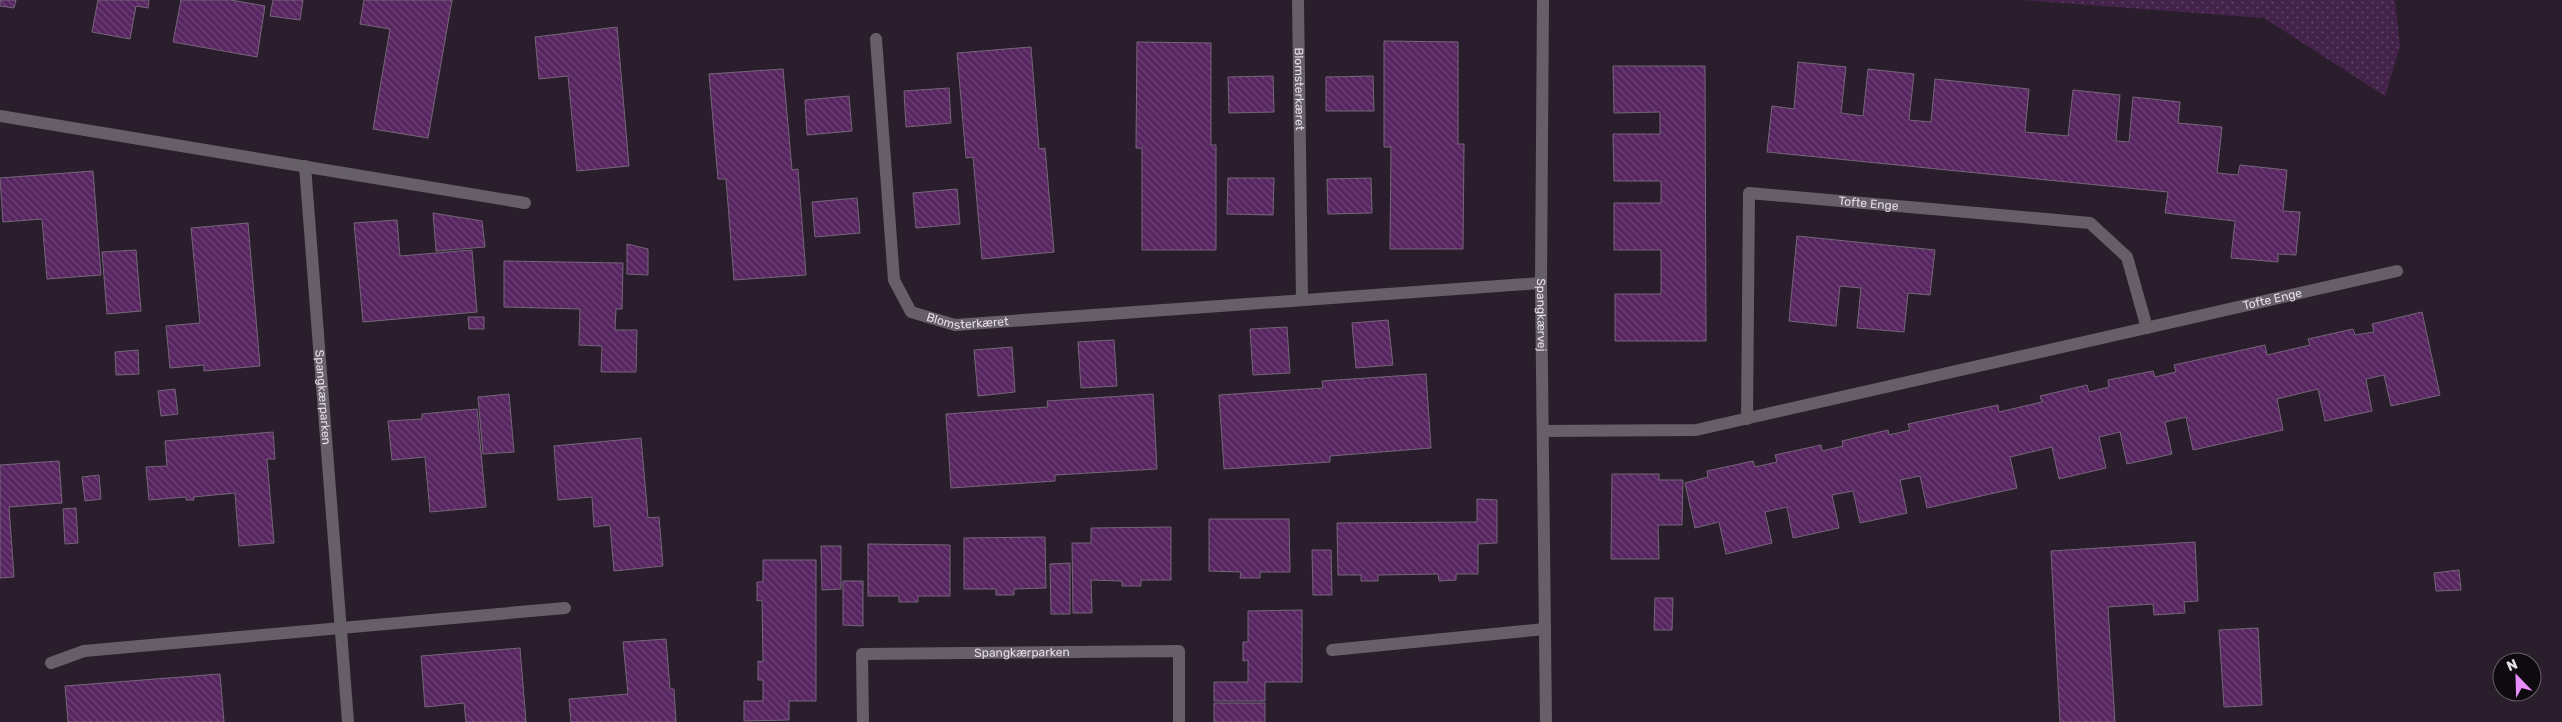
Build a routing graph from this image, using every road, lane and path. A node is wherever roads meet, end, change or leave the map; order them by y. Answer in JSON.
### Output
{"nodes":[{"id":1,"x":1298,"y":0,"type":"edge"},
{"id":2,"x":1543,"y":0,"type":"edge"},
{"id":3,"x":876,"y":39,"type":"dead end"},
{"id":4,"x":0,"y":116,"type":"edge"},
{"id":5,"x":305,"y":166,"type":"junction"},
{"id":6,"x":525,"y":203,"type":"dead end"},
{"id":7,"x":2397,"y":272,"type":"dead end"},
{"id":8,"x":1541,"y":283,"type":"junction"},
{"id":9,"x":1302,"y":299,"type":"junction"},
{"id":10,"x":2147,"y":328,"type":"junction"},
{"id":11,"x":1748,"y":419,"type":"junction"},
{"id":12,"x":1543,"y":431,"type":"junction"},
{"id":13,"x":565,"y":608,"type":"dead end"},
{"id":14,"x":340,"y":629,"type":"junction"},
{"id":15,"x":1545,"y":629,"type":"junction"},
{"id":16,"x":1332,"y":650,"type":"dead end"},
{"id":17,"x":51,"y":663,"type":"dead end"},
{"id":18,"x":348,"y":722,"type":"edge"},
{"id":19,"x":863,"y":722,"type":"edge"},
{"id":20,"x":1179,"y":722,"type":"edge"},
{"id":21,"x":1546,"y":722,"type":"edge"}],
"edges":[{"from":1,"to":9,"type":"street","name":"Blomsterkæret"},
{"from":2,"to":8,"type":"street","name":"Spangkærvej"},
{"from":3,"to":9,"type":"street","name":"Blomsterkæret"},
{"from":4,"to":5,"type":"street"},
{"from":5,"to":6,"type":"street"},
{"from":5,"to":14,"type":"street","name":"Spangkærparken"},
{"from":7,"to":10,"type":"street","name":"Tofte Enge"},
{"from":8,"to":9,"type":"street","name":"Blomsterkæret"},
{"from":8,"to":12,"type":"street","name":"Spangkærvej"},
{"from":10,"to":11,"type":"street","name":"Tofte Enge"},
{"from":10,"to":11,"type":"street","name":"Tofte Enge"},
{"from":11,"to":12,"type":"street","name":"Tofte Enge"},
{"from":12,"to":15,"type":"street","name":"Spangkærvej"},
{"from":13,"to":14,"type":"street"},
{"from":14,"to":17,"type":"street"},
{"from":14,"to":18,"type":"street","name":"Spangkærparken"},
{"from":15,"to":16,"type":"street"},
{"from":15,"to":21,"type":"street","name":"Spangkærvej"},
{"from":19,"to":20,"type":"street","name":"Spangkærparken"}]}
